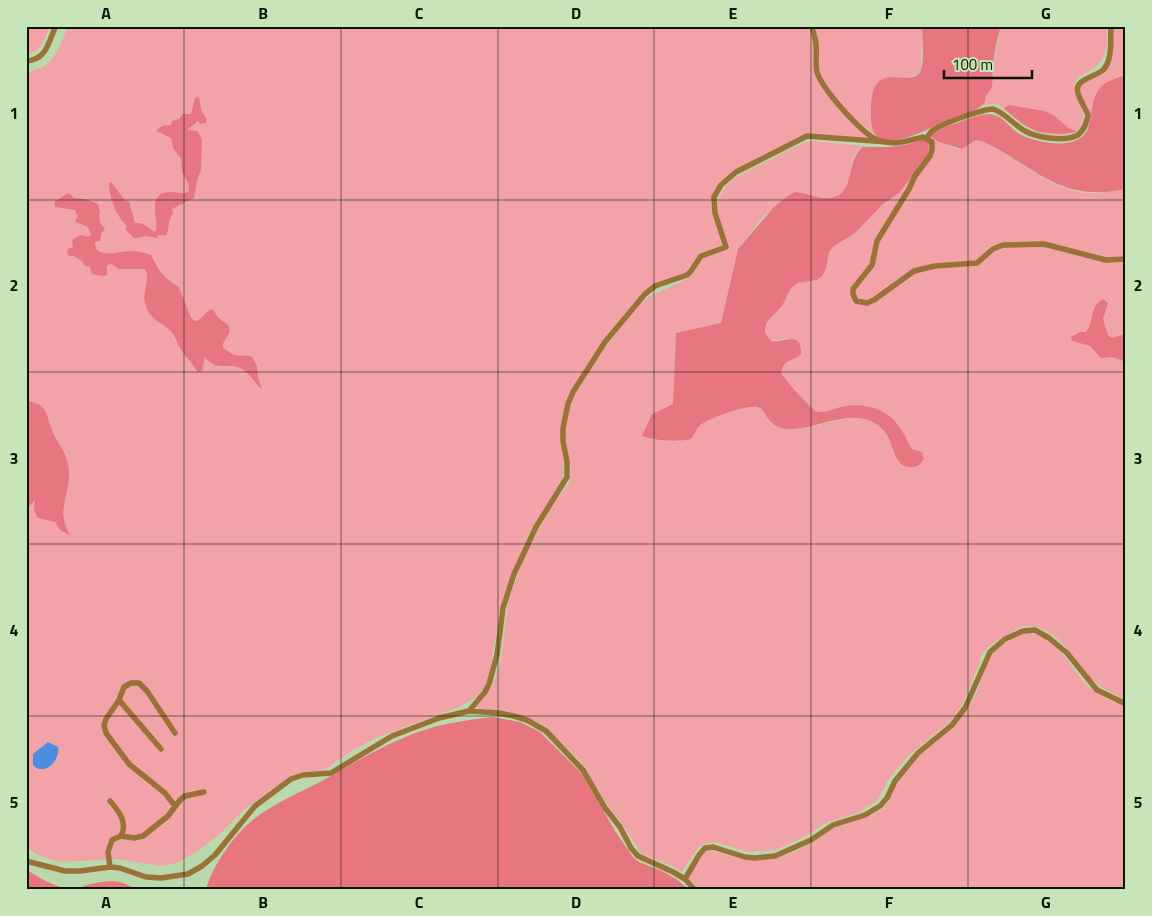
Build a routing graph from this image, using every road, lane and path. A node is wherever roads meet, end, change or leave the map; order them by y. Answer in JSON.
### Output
{"nodes":[{"id":1,"x":56,"y":26,"type":"edge"},
{"id":2,"x":812,"y":26,"type":"edge"},
{"id":3,"x":1111,"y":26,"type":"edge"},
{"id":4,"x":26,"y":61,"type":"edge"},
{"id":5,"x":927,"y":138,"type":"junction"},
{"id":6,"x":888,"y":142,"type":"junction"},
{"id":7,"x":1126,"y":259,"type":"edge"},
{"id":8,"x":119,"y":700,"type":"junction"},
{"id":9,"x":1126,"y":704,"type":"edge"},
{"id":10,"x":469,"y":711,"type":"junction"},
{"id":11,"x":176,"y":732,"type":"dead end"},
{"id":12,"x":161,"y":749,"type":"dead end"},
{"id":13,"x":204,"y":792,"type":"dead end"},
{"id":14,"x":110,"y":801,"type":"dead end"},
{"id":15,"x":176,"y":806,"type":"junction"},
{"id":16,"x":121,"y":836,"type":"junction"},
{"id":17,"x":26,"y":861,"type":"edge"},
{"id":18,"x":110,"y":867,"type":"junction"},
{"id":19,"x":685,"y":879,"type":"junction"},
{"id":20,"x":695,"y":890,"type":"edge"}],
"edges":[{"from":1,"to":4,"type":"street"},
{"from":2,"to":6,"type":"street"},
{"from":3,"to":5,"type":"street"},
{"from":5,"to":6,"type":"street"},
{"from":5,"to":7,"type":"street"},
{"from":6,"to":10,"type":"street"},
{"from":8,"to":11,"type":"street"},
{"from":8,"to":12,"type":"street"},
{"from":8,"to":15,"type":"street"},
{"from":9,"to":19,"type":"street"},
{"from":10,"to":18,"type":"street"},
{"from":10,"to":19,"type":"street"},
{"from":13,"to":15,"type":"street"},
{"from":14,"to":16,"type":"street"},
{"from":15,"to":16,"type":"street"},
{"from":16,"to":18,"type":"street"},
{"from":17,"to":18,"type":"street"},
{"from":19,"to":20,"type":"street"}]}
